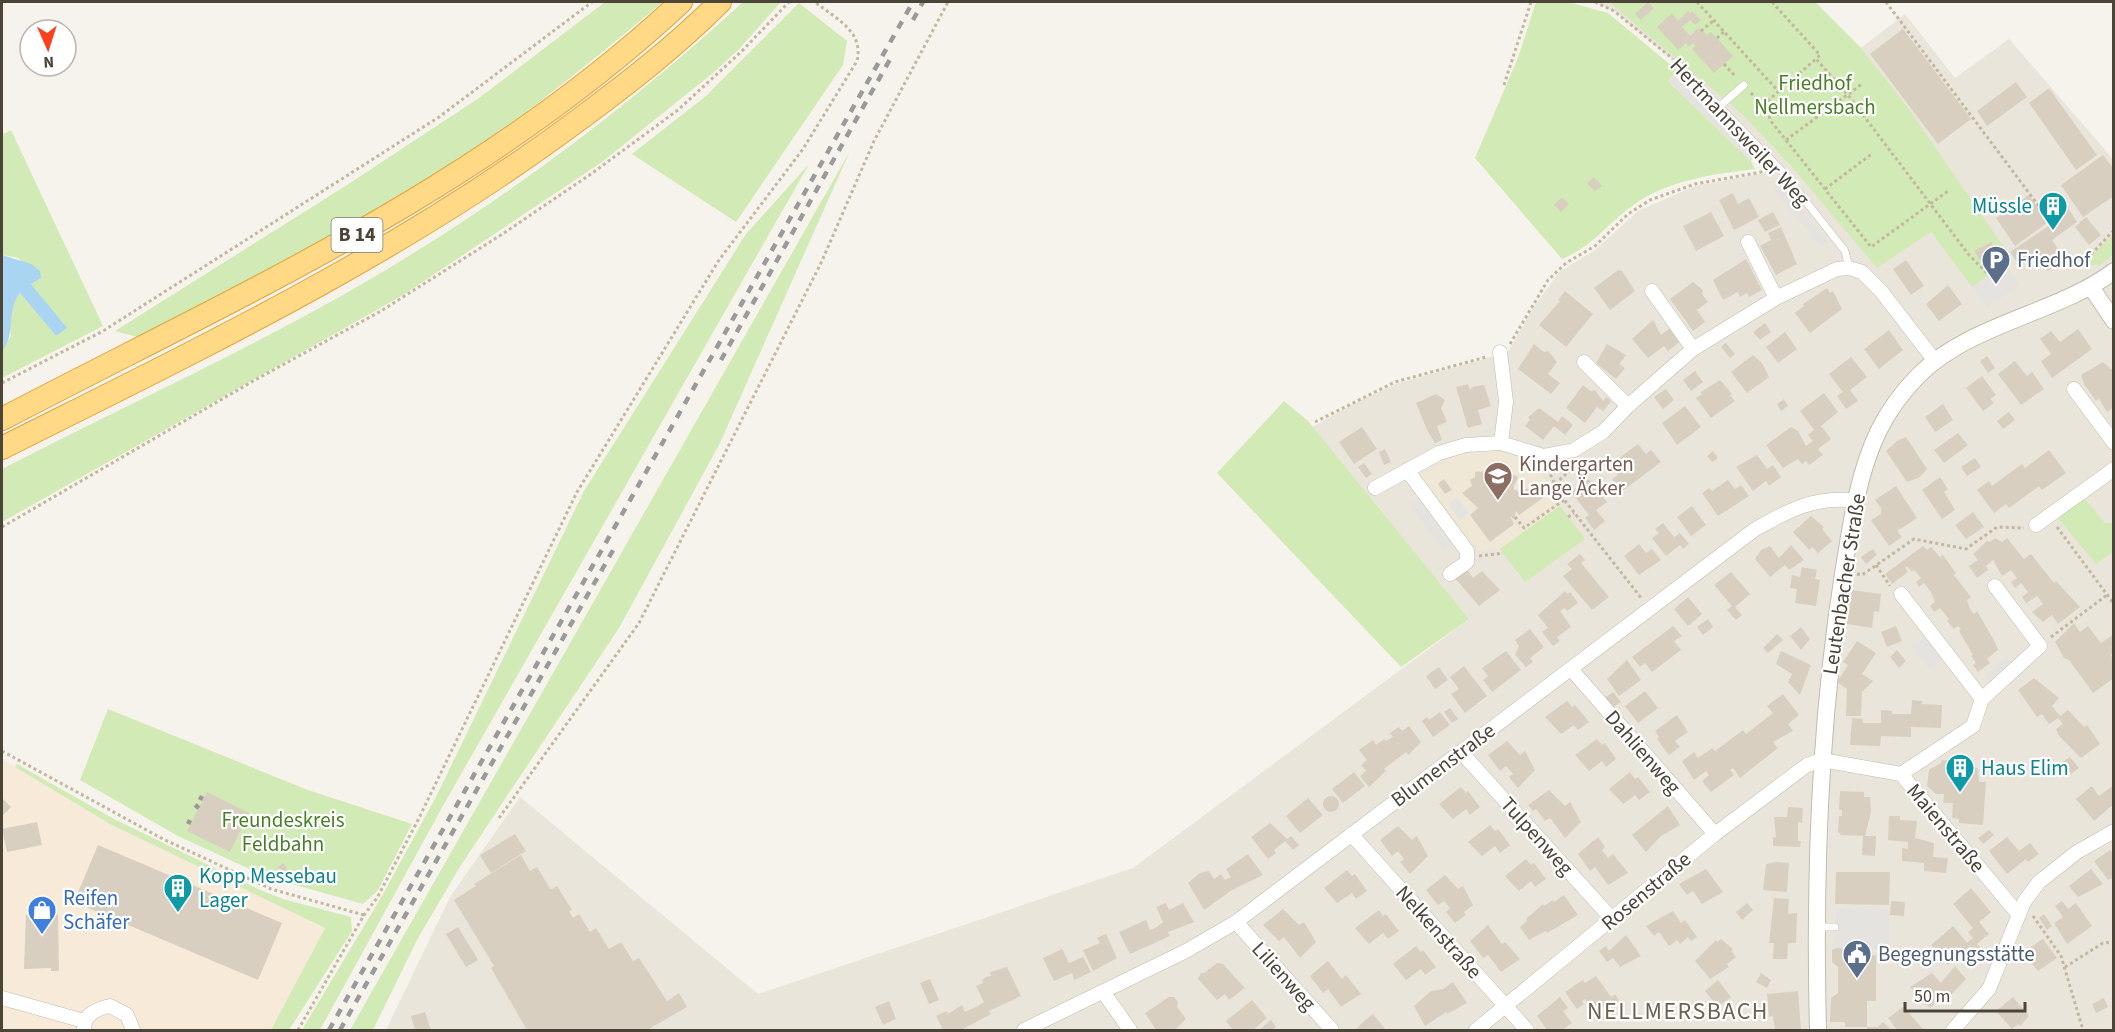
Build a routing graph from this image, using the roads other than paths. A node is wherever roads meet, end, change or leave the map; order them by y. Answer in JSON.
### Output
{"nodes":[{"id":1,"x":681,"y":2,"type":"edge"},
{"id":2,"x":720,"y":2,"type":"edge"},
{"id":3,"x":1679,"y":65,"type":"road end"},
{"id":4,"x":1744,"y":85,"type":"road end"},
{"id":5,"x":1721,"y":105,"type":"junction"},
{"id":6,"x":1748,"y":242,"type":"dead end"},
{"id":7,"x":1849,"y":268,"type":"junction"},
{"id":8,"x":2114,"y":271,"type":"edge"},
{"id":9,"x":2091,"y":287,"type":"junction"},
{"id":10,"x":1652,"y":291,"type":"dead end"},
{"id":11,"x":1776,"y":298,"type":"junction"},
{"id":12,"x":2114,"y":321,"type":"edge"},
{"id":13,"x":1693,"y":349,"type":"junction"},
{"id":14,"x":1500,"y":352,"type":"road end"},
{"id":15,"x":1935,"y":361,"type":"junction"},
{"id":16,"x":1584,"y":363,"type":"dead end"},
{"id":17,"x":2074,"y":389,"type":"dead end"},
{"id":18,"x":1628,"y":406,"type":"junction"},
{"id":19,"x":2,"y":419,"type":"edge"},
{"id":20,"x":1501,"y":442,"type":"junction"},
{"id":21,"x":2114,"y":443,"type":"edge"},
{"id":22,"x":2,"y":448,"type":"edge"},
{"id":23,"x":2114,"y":469,"type":"edge"},
{"id":24,"x":1407,"y":470,"type":"junction"},
{"id":25,"x":1375,"y":488,"type":"dead end"},
{"id":26,"x":1856,"y":501,"type":"junction"},
{"id":27,"x":2036,"y":525,"type":"road end"},
{"id":28,"x":1450,"y":574,"type":"dead end"},
{"id":29,"x":1995,"y":586,"type":"dead end"},
{"id":30,"x":1901,"y":594,"type":"road end"},
{"id":31,"x":1571,"y":669,"type":"junction"},
{"id":32,"x":1982,"y":699,"type":"junction"},
{"id":33,"x":1461,"y":752,"type":"junction"},
{"id":34,"x":1822,"y":760,"type":"junction"},
{"id":35,"x":1901,"y":774,"type":"junction"},
{"id":36,"x":2114,"y":831,"type":"edge"},
{"id":37,"x":1351,"y":834,"type":"junction"},
{"id":38,"x":1715,"y":834,"type":"junction"},
{"id":39,"x":2021,"y":908,"type":"junction"},
{"id":40,"x":1612,"y":919,"type":"junction"},
{"id":41,"x":1236,"y":922,"type":"junction"},
{"id":42,"x":1817,"y":927,"type":"junction"},
{"id":43,"x":1835,"y":927,"type":"dead end"},
{"id":44,"x":1104,"y":993,"type":"junction"},
{"id":45,"x":2,"y":998,"type":"edge"},
{"id":46,"x":1505,"y":1007,"type":"junction"},
{"id":47,"x":84,"y":1026,"type":"edge"},
{"id":48,"x":133,"y":1030,"type":"edge"},
{"id":49,"x":1024,"y":1030,"type":"edge"},
{"id":50,"x":1130,"y":1030,"type":"edge"},
{"id":51,"x":1332,"y":1030,"type":"edge"},
{"id":52,"x":1476,"y":1030,"type":"edge"},
{"id":53,"x":1527,"y":1030,"type":"edge"},
{"id":54,"x":1818,"y":1030,"type":"edge"},
{"id":55,"x":1953,"y":1030,"type":"edge"}],
"edges":[{"from":1,"to":19,"type":"highway","number":"B 14"},
{"from":2,"to":22,"type":"highway","number":"B 14"},
{"from":3,"to":5,"type":"lane","name":"Hertmannsweiler Weg"},
{"from":4,"to":5,"type":"lane"},
{"from":5,"to":7,"type":"lane","name":"Hertmannsweiler Weg"},
{"from":6,"to":11,"type":"street"},
{"from":7,"to":11,"type":"street"},
{"from":7,"to":15,"type":"street"},
{"from":8,"to":9,"type":"street","name":"Leutenbacher Straße"},
{"from":9,"to":12,"type":"street"},
{"from":9,"to":15,"type":"street","name":"Leutenbacher Straße"},
{"from":10,"to":13,"type":"street"},
{"from":11,"to":13,"type":"street"},
{"from":13,"to":18,"type":"street"},
{"from":14,"to":20,"type":"street"},
{"from":15,"to":26,"type":"street","name":"Leutenbacher Straße"},
{"from":16,"to":18,"type":"street"},
{"from":17,"to":21,"type":"street"},
{"from":18,"to":20,"type":"street"},
{"from":20,"to":24,"type":"street"},
{"from":23,"to":27,"type":"street"},
{"from":24,"to":25,"type":"street"},
{"from":24,"to":28,"type":"street"},
{"from":26,"to":31,"type":"street","name":"Blumenstraße"},
{"from":26,"to":34,"type":"street","name":"Leutenbacher Straße"},
{"from":29,"to":32,"type":"street"},
{"from":30,"to":32,"type":"street"},
{"from":31,"to":33,"type":"street","name":"Blumenstraße"},
{"from":31,"to":38,"type":"street","name":"Dahlienweg"},
{"from":32,"to":35,"type":"street"},
{"from":33,"to":37,"type":"street","name":"Blumenstraße"},
{"from":33,"to":40,"type":"street","name":"Tulpenweg"},
{"from":34,"to":35,"type":"street","name":"Maienstraße"},
{"from":34,"to":38,"type":"street","name":"Rosenstraße"},
{"from":34,"to":42,"type":"street","name":"Leutenbacher Straße"},
{"from":35,"to":39,"type":"street","name":"Maienstraße"},
{"from":36,"to":39,"type":"street"},
{"from":37,"to":41,"type":"street","name":"Blumenstraße"},
{"from":37,"to":46,"type":"street","name":"Nelkenstraße"},
{"from":38,"to":40,"type":"street","name":"Rosenstraße"},
{"from":39,"to":55,"type":"street"},
{"from":40,"to":46,"type":"street","name":"Rosenstraße"},
{"from":41,"to":44,"type":"street","name":"Blumenstraße"},
{"from":41,"to":51,"type":"street","name":"Lilienweg"},
{"from":42,"to":43,"type":"lane"},
{"from":42,"to":54,"type":"street","name":"Leutenbacher Straße"},
{"from":44,"to":49,"type":"street","name":"Blumenstraße"},
{"from":44,"to":50,"type":"street"},
{"from":45,"to":47,"type":"street"},
{"from":46,"to":52,"type":"street","name":"Rosenstraße"},
{"from":46,"to":53,"type":"street","name":"Nelkenstraße"},
{"from":47,"to":48,"type":"street"}]}
